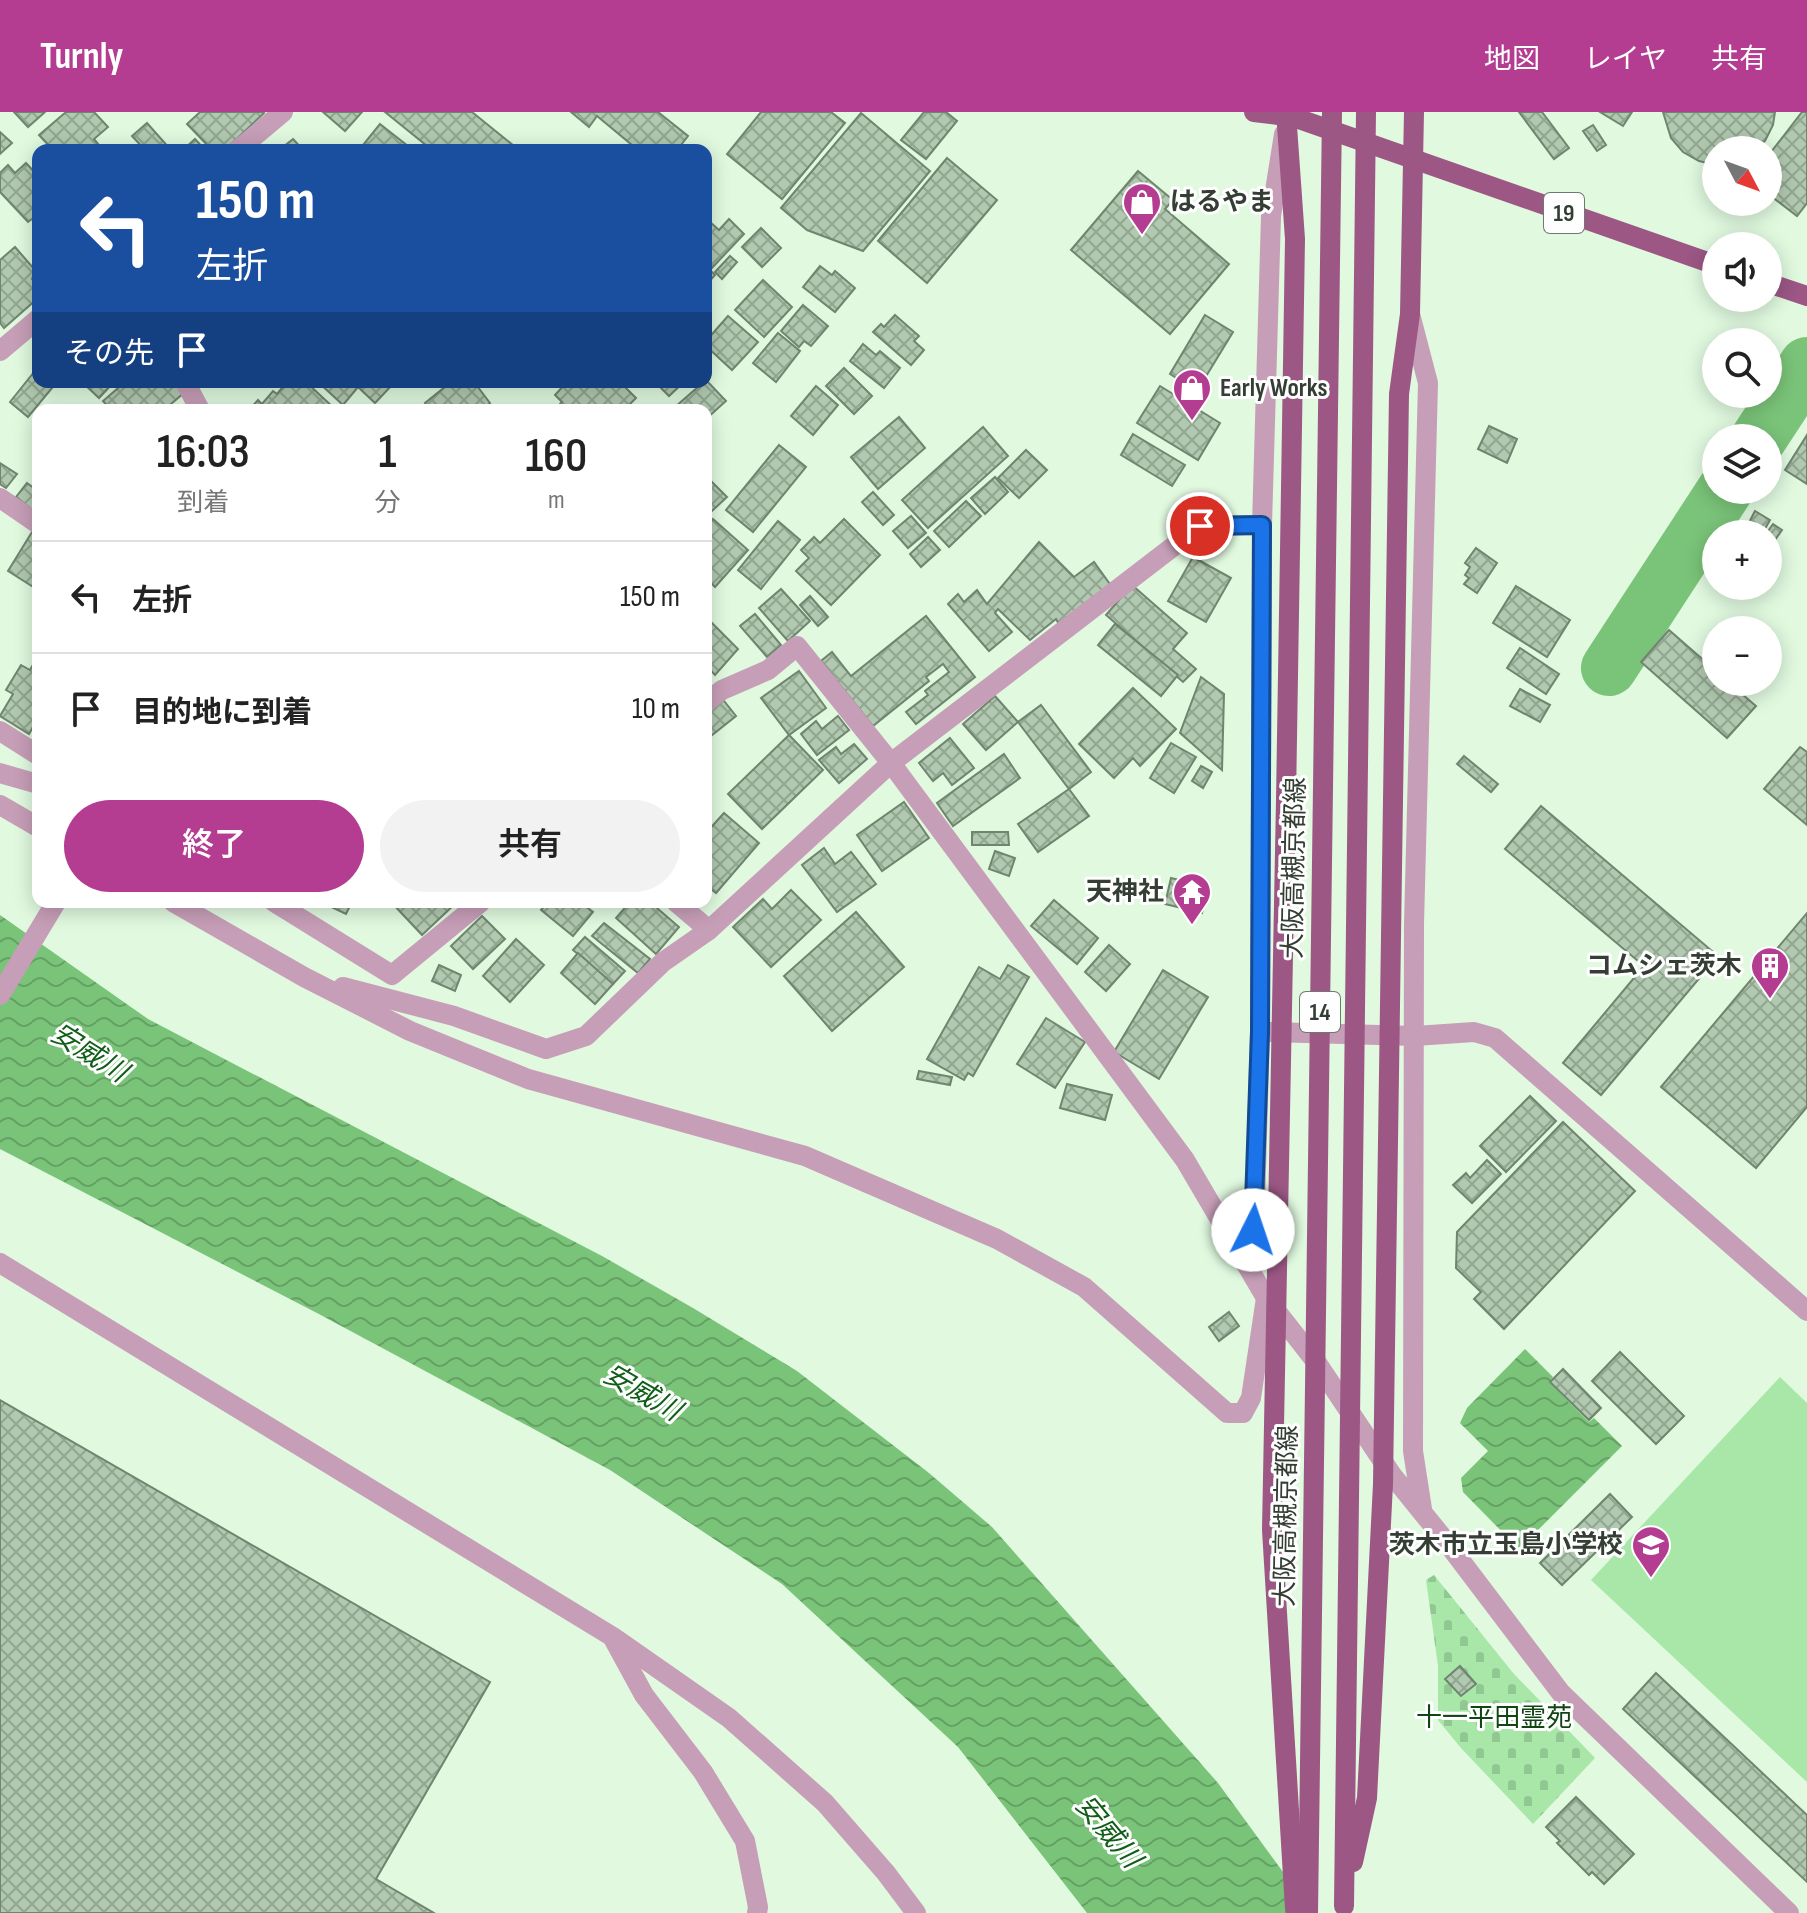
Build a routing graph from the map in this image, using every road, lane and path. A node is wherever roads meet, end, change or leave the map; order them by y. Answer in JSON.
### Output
{"nodes":[{"id":1,"x":283,"y":112,"type":"edge"},
{"id":2,"x":1254,"y":112,"type":"edge"},
{"id":3,"x":1332,"y":112,"type":"edge"},
{"id":4,"x":1366,"y":112,"type":"edge"},
{"id":5,"x":1414,"y":112,"type":"edge"},
{"id":6,"x":1284,"y":113,"type":"edge"},
{"id":7,"x":245,"y":144,"type":"edge"},
{"id":8,"x":1412,"y":161,"type":"junction"},
{"id":9,"x":1702,"y":260,"type":"edge"},
{"id":10,"x":1782,"y":288,"type":"edge"},
{"id":11,"x":1807,"y":296,"type":"edge"},
{"id":12,"x":1410,"y":314,"type":"junction"},
{"id":13,"x":32,"y":324,"type":"edge"},
{"id":14,"x":0,"y":351,"type":"edge"},
{"id":15,"x":0,"y":498,"type":"edge"},
{"id":16,"x":32,"y":520,"type":"edge"},
{"id":17,"x":1262,"y":525,"type":"junction"},
{"id":18,"x":712,"y":698,"type":"edge"},
{"id":19,"x":0,"y":731,"type":"edge"},
{"id":20,"x":32,"y":751,"type":"edge"},
{"id":21,"x":891,"y":763,"type":"junction"},
{"id":22,"x":0,"y":773,"type":"edge"},
{"id":23,"x":32,"y":782,"type":"edge"},
{"id":24,"x":0,"y":805,"type":"edge"},
{"id":25,"x":32,"y":824,"type":"edge"},
{"id":26,"x":52,"y":908,"type":"edge"},
{"id":27,"x":183,"y":908,"type":"edge"},
{"id":28,"x":284,"y":908,"type":"edge"},
{"id":29,"x":474,"y":908,"type":"edge"},
{"id":30,"x":683,"y":908,"type":"edge"},
{"id":31,"x":709,"y":930,"type":"junction"},
{"id":32,"x":304,"y":977,"type":"junction"},
{"id":33,"x":0,"y":995,"type":"edge"},
{"id":34,"x":1260,"y":1032,"type":"junction"},
{"id":35,"x":1415,"y":1036,"type":"junction"},
{"id":36,"x":1245,"y":1260,"type":"junction"},
{"id":37,"x":0,"y":1263,"type":"edge"},
{"id":38,"x":1266,"y":1298,"type":"junction"},
{"id":39,"x":1807,"y":1311,"type":"edge"},
{"id":40,"x":1422,"y":1513,"type":"junction"},
{"id":41,"x":613,"y":1637,"type":"junction"},
{"id":42,"x":1344,"y":1910,"type":"edge"},
{"id":43,"x":757,"y":1913,"type":"edge"},
{"id":44,"x":916,"y":1913,"type":"edge"},
{"id":45,"x":1296,"y":1913,"type":"edge"},
{"id":46,"x":1308,"y":1913,"type":"edge"},
{"id":47,"x":1789,"y":1913,"type":"edge"}],
"edges":[{"from":1,"to":7,"type":"street"},
{"from":2,"to":6,"type":"main road","number":"19"},
{"from":3,"to":46,"type":"main road","name":"大阪高槻京都線","number":"14","bridge":true},
{"from":4,"to":42,"type":"main road","number":"14","bridge":true},
{"from":5,"to":8,"type":"main road"},
{"from":6,"to":8,"type":"main road","number":"19"},
{"from":6,"to":17,"type":"street"},
{"from":6,"to":45,"type":"main road","number":"14","bridge":true},
{"from":8,"to":9,"type":"main road","number":"19"},
{"from":8,"to":12,"type":"main road","number":"14"},
{"from":10,"to":11,"type":"main road"},
{"from":12,"to":35,"type":"street"},
{"from":12,"to":42,"type":"main road","number":"14","bridge":true},
{"from":13,"to":14,"type":"street"},
{"from":15,"to":16,"type":"street"},
{"from":17,"to":21,"type":"street"},
{"from":17,"to":34,"type":"street"},
{"from":18,"to":21,"type":"street"},
{"from":19,"to":20,"type":"street"},
{"from":21,"to":31,"type":"street"},
{"from":21,"to":36,"type":"street"},
{"from":22,"to":23,"type":"street"},
{"from":24,"to":25,"type":"street"},
{"from":26,"to":33,"type":"street"},
{"from":27,"to":32,"type":"street"},
{"from":28,"to":29,"type":"street"},
{"from":30,"to":31,"type":"street"},
{"from":31,"to":32,"type":"street"},
{"from":32,"to":38,"type":"street"},
{"from":34,"to":35,"type":"street"},
{"from":34,"to":36,"type":"street"},
{"from":35,"to":39,"type":"street"},
{"from":35,"to":40,"type":"street"},
{"from":36,"to":38,"type":"street"},
{"from":37,"to":41,"type":"street"},
{"from":38,"to":40,"type":"street"},
{"from":40,"to":47,"type":"street"},
{"from":41,"to":43,"type":"street"},
{"from":41,"to":44,"type":"street"}]}
